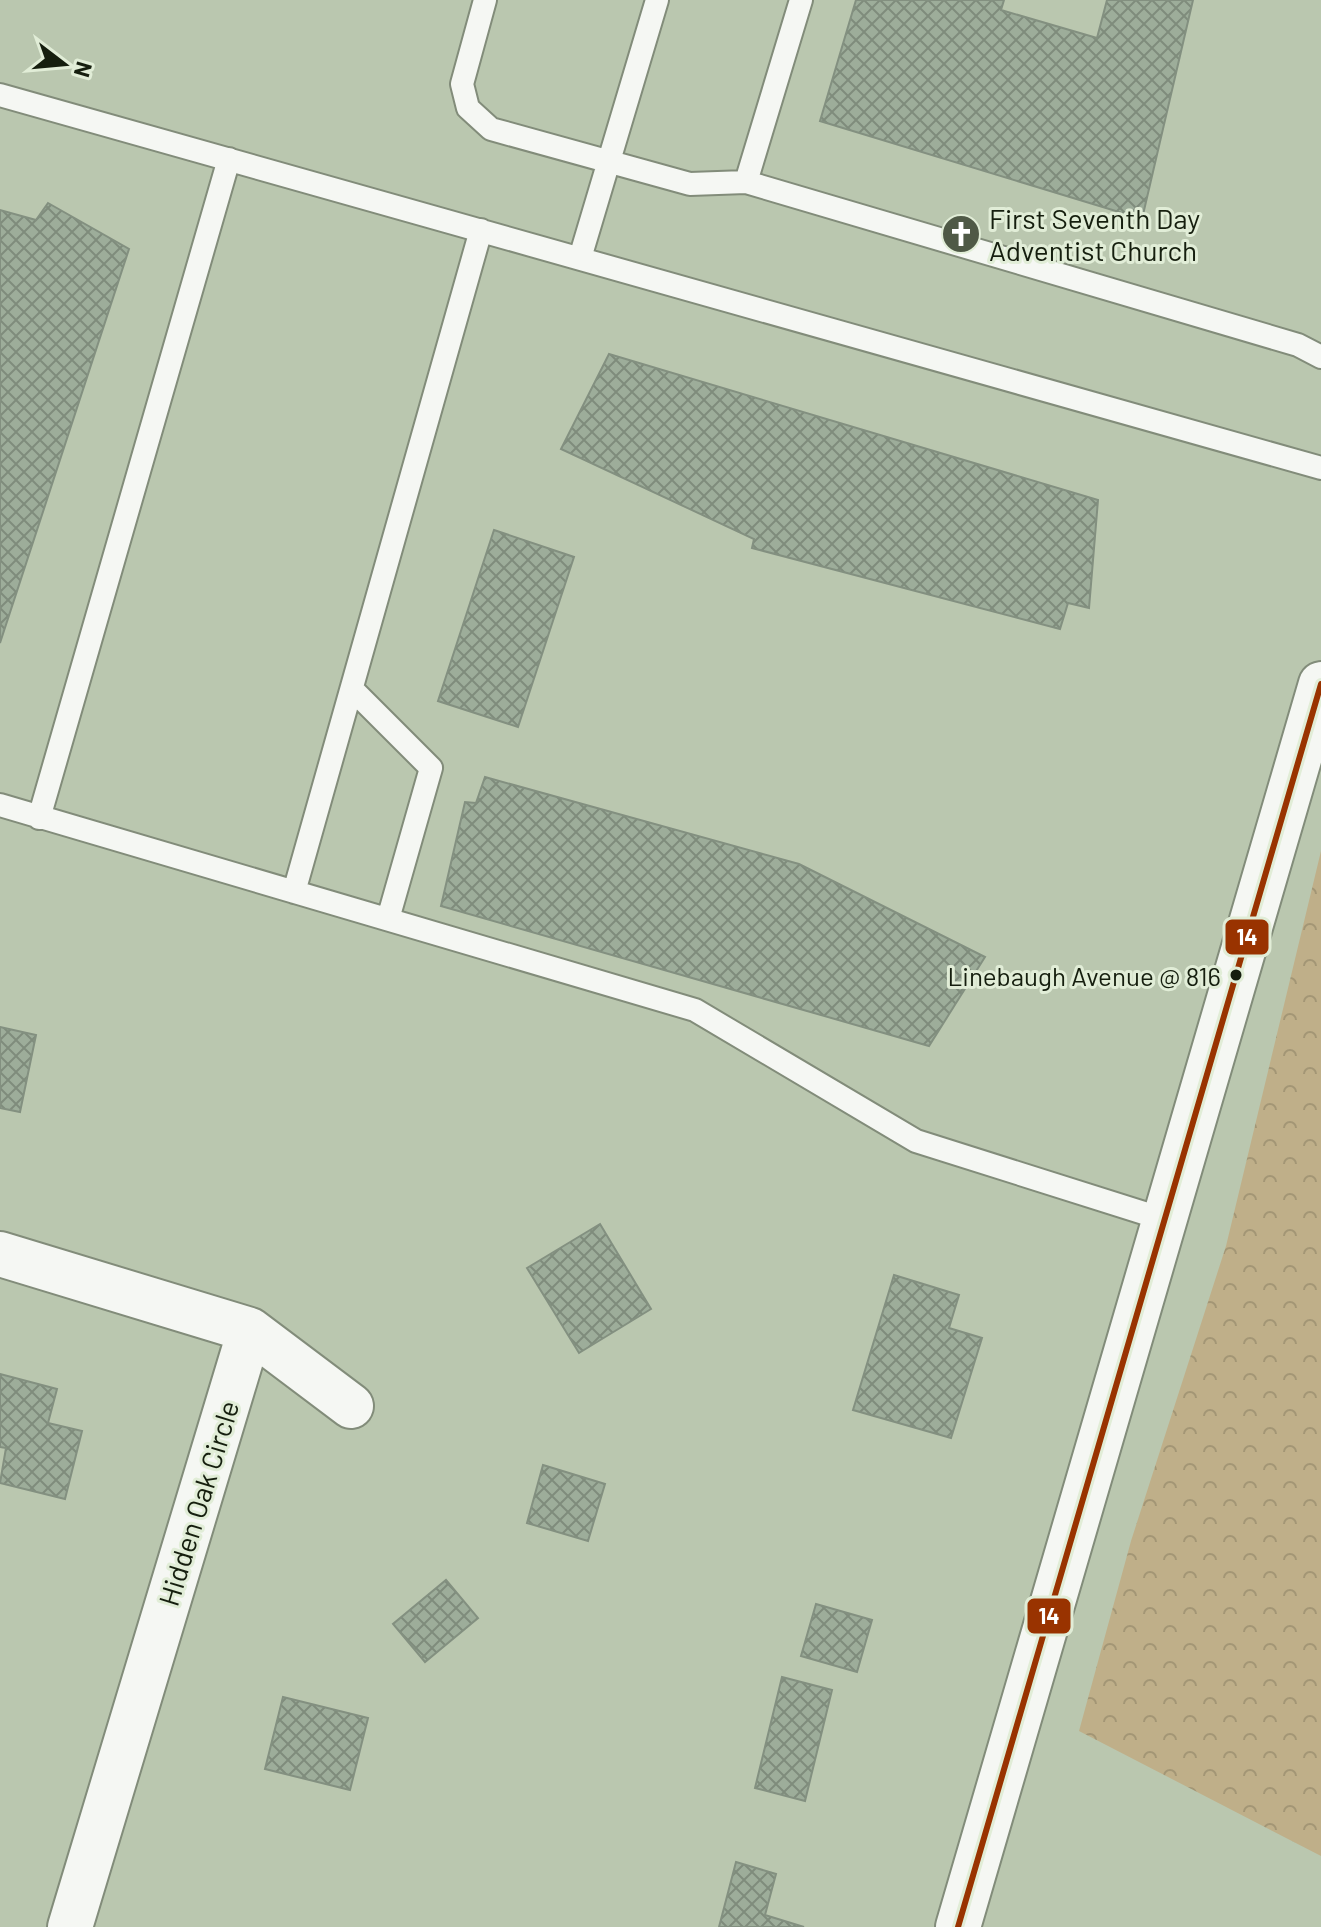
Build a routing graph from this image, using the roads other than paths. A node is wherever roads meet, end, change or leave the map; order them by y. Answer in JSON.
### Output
{"nodes":[{"id":1,"x":485,"y":0,"type":"edge"},
{"id":2,"x":657,"y":0,"type":"edge"},
{"id":3,"x":801,"y":0,"type":"edge"},
{"id":4,"x":0,"y":95,"type":"edge"},
{"id":5,"x":229,"y":159,"type":"junction"},
{"id":6,"x":607,"y":161,"type":"junction"},
{"id":7,"x":746,"y":182,"type":"junction"},
{"id":8,"x":481,"y":230,"type":"junction"},
{"id":9,"x":580,"y":258,"type":"junction"},
{"id":10,"x":1321,"y":357,"type":"edge"},
{"id":11,"x":1321,"y":468,"type":"edge"},
{"id":12,"x":1321,"y":684,"type":"edge"},
{"id":13,"x":352,"y":689,"type":"junction"},
{"id":14,"x":0,"y":805,"type":"edge"},
{"id":15,"x":39,"y":818,"type":"junction"},
{"id":16,"x":294,"y":892,"type":"junction"},
{"id":17,"x":388,"y":919,"type":"junction"},
{"id":18,"x":1166,"y":1220,"type":"junction"},
{"id":19,"x":0,"y":1254,"type":"edge"},
{"id":20,"x":250,"y":1330,"type":"junction"},
{"id":21,"x":351,"y":1406,"type":"dead end"},
{"id":22,"x":70,"y":1927,"type":"edge"},
{"id":23,"x":958,"y":1927,"type":"edge"}],
"edges":[{"from":1,"to":6,"type":"lane"},
{"from":2,"to":6,"type":"lane"},
{"from":3,"to":7,"type":"lane"},
{"from":4,"to":5,"type":"lane"},
{"from":5,"to":8,"type":"lane"},
{"from":5,"to":15,"type":"lane"},
{"from":6,"to":7,"type":"lane"},
{"from":6,"to":9,"type":"lane"},
{"from":7,"to":10,"type":"lane"},
{"from":8,"to":9,"type":"lane"},
{"from":8,"to":13,"type":"lane"},
{"from":9,"to":11,"type":"lane"},
{"from":12,"to":18,"type":"street"},
{"from":13,"to":16,"type":"lane"},
{"from":13,"to":17,"type":"lane"},
{"from":14,"to":15,"type":"lane"},
{"from":15,"to":16,"type":"lane"},
{"from":16,"to":17,"type":"lane"},
{"from":17,"to":18,"type":"lane"},
{"from":18,"to":23,"type":"street"},
{"from":19,"to":20,"type":"street"},
{"from":20,"to":21,"type":"street"},
{"from":20,"to":22,"type":"street","name":"Hidden Oak Circle"}]}
